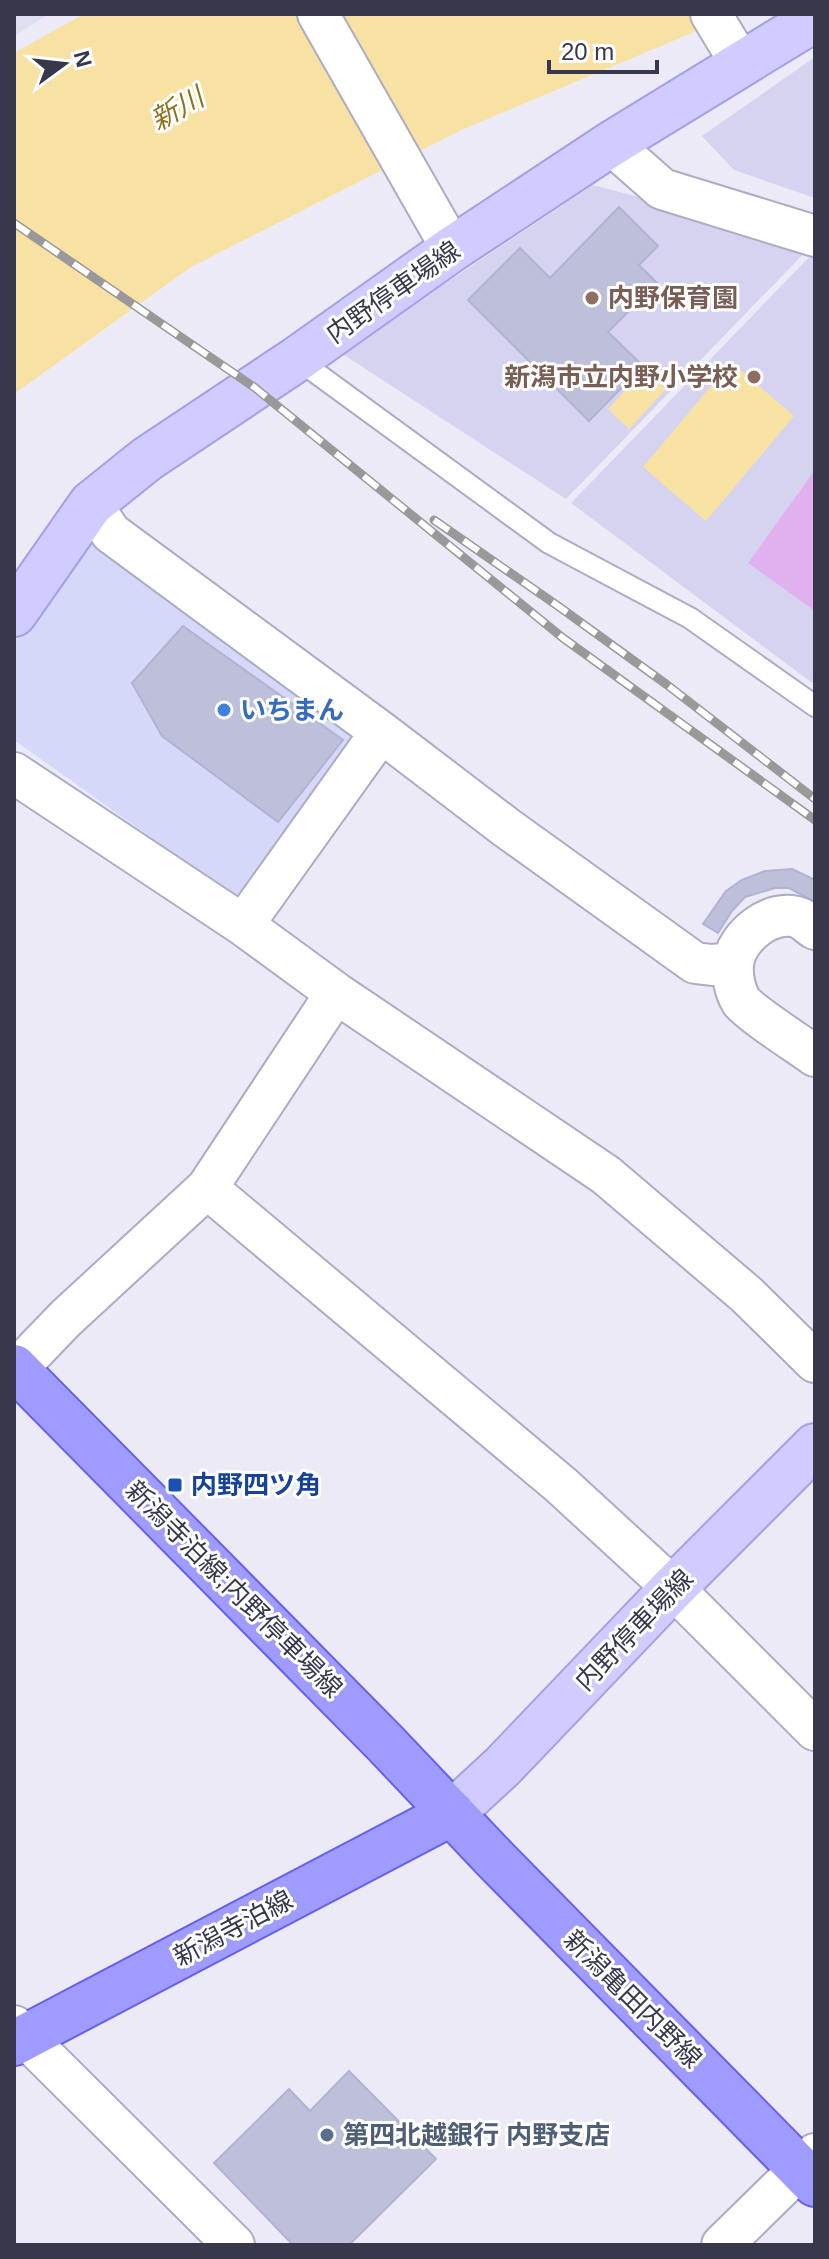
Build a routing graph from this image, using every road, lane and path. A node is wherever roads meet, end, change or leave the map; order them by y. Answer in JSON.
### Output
{"nodes":[{"id":1,"x":318,"y":14,"type":"edge"},
{"id":2,"x":711,"y":14,"type":"edge"},
{"id":3,"x":815,"y":19,"type":"edge"},
{"id":4,"x":741,"y":64,"type":"junction"},
{"id":5,"x":611,"y":144,"type":"junction"},
{"id":6,"x":815,"y":236,"type":"edge"},
{"id":7,"x":452,"y":249,"type":"junction"},
{"id":8,"x":297,"y":359,"type":"junction"},
{"id":9,"x":91,"y":504,"type":"junction"},
{"id":10,"x":14,"y":614,"type":"edge"},
{"id":11,"x":815,"y":706,"type":"edge"},
{"id":12,"x":381,"y":732,"type":"junction"},
{"id":13,"x":14,"y":773,"type":"edge"},
{"id":14,"x":243,"y":925,"type":"junction"},
{"id":15,"x":815,"y":929,"type":"edge"},
{"id":16,"x":733,"y":963,"type":"junction"},
{"id":17,"x":336,"y":993,"type":"junction"},
{"id":18,"x":815,"y":1056,"type":"edge"},
{"id":19,"x":207,"y":1188,"type":"junction"},
{"id":20,"x":815,"y":1362,"type":"edge"},
{"id":21,"x":15,"y":1370,"type":"edge"},
{"id":22,"x":815,"y":1446,"type":"edge"},
{"id":23,"x":673,"y":1588,"type":"junction"},
{"id":24,"x":815,"y":1730,"type":"edge"},
{"id":25,"x":452,"y":1813,"type":"junction"},
{"id":26,"x":18,"y":2035,"type":"edge"},
{"id":27,"x":810,"y":2169,"type":"edge"},
{"id":28,"x":234,"y":2245,"type":"edge"},
{"id":29,"x":722,"y":2245,"type":"edge"}],
"edges":[{"from":1,"to":7,"type":"street"},
{"from":2,"to":4,"type":"street"},
{"from":3,"to":4,"type":"main road","name":"内野停車場線"},
{"from":4,"to":5,"type":"main road","name":"内野停車場線"},
{"from":5,"to":6,"type":"street"},
{"from":5,"to":7,"type":"main road","name":"内野停車場線"},
{"from":7,"to":8,"type":"main road","name":"内野停車場線"},
{"from":8,"to":9,"type":"main road","name":"内野停車場線"},
{"from":8,"to":11,"type":"lane"},
{"from":9,"to":10,"type":"main road","name":"内野停車場線"},
{"from":9,"to":12,"type":"street"},
{"from":12,"to":14,"type":"street"},
{"from":12,"to":16,"type":"street"},
{"from":13,"to":14,"type":"street"},
{"from":14,"to":17,"type":"street"},
{"from":15,"to":16,"type":"street"},
{"from":16,"to":18,"type":"street"},
{"from":17,"to":19,"type":"street"},
{"from":17,"to":20,"type":"street"},
{"from":19,"to":21,"type":"street"},
{"from":19,"to":23,"type":"street"},
{"from":21,"to":25,"type":"main road","name":"新潟寺泊線;内野停車場線"},
{"from":22,"to":23,"type":"main road","name":"内野停車場線"},
{"from":23,"to":24,"type":"street"},
{"from":23,"to":25,"type":"main road","name":"内野停車場線"},
{"from":25,"to":26,"type":"main road","name":"新潟寺泊線"},
{"from":25,"to":27,"type":"main road","name":"新潟亀田内野線"},
{"from":26,"to":28,"type":"street"},
{"from":27,"to":29,"type":"street"}]}
